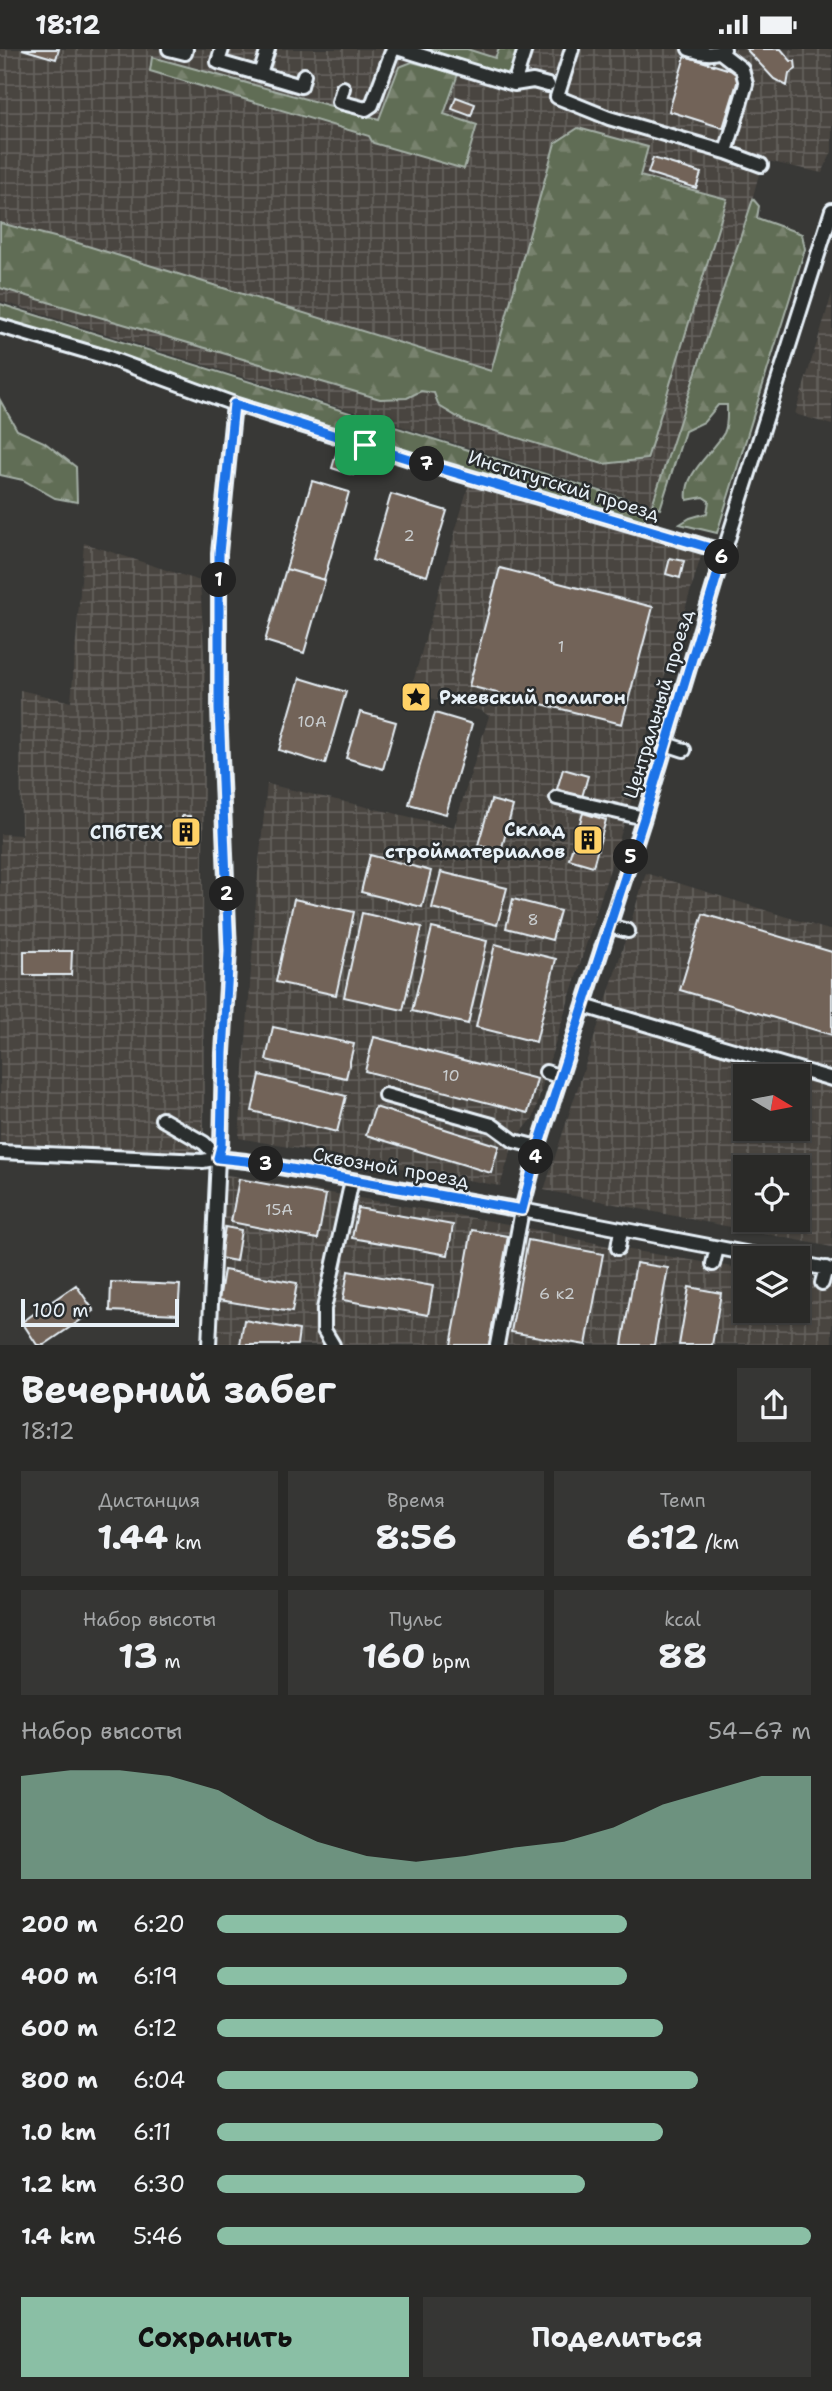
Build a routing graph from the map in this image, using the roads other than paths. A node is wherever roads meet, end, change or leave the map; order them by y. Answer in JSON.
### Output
{"nodes":[{"id":1,"x":169,"y":49,"type":"edge"},
{"id":2,"x":186,"y":49,"type":"edge"},
{"id":3,"x":222,"y":49,"type":"edge"},
{"id":4,"x":268,"y":49,"type":"edge"},
{"id":5,"x":393,"y":49,"type":"edge"},
{"id":6,"x":400,"y":49,"type":"edge"},
{"id":7,"x":525,"y":49,"type":"edge"},
{"id":8,"x":572,"y":49,"type":"edge"},
{"id":9,"x":689,"y":49,"type":"edge"},
{"id":10,"x":722,"y":51,"type":"edge"},
{"id":11,"x":260,"y":75,"type":"junction"},
{"id":12,"x":304,"y":75,"type":"dead end"},
{"id":13,"x":514,"y":83,"type":"junction"},
{"id":14,"x":548,"y":85,"type":"dead end"},
{"id":15,"x":343,"y":88,"type":"dead end"},
{"id":16,"x":726,"y":152,"type":"junction"},
{"id":17,"x":761,"y":165,"type":"dead end"},
{"id":18,"x":832,"y":210,"type":"edge"},
{"id":19,"x":0,"y":326,"type":"edge"},
{"id":20,"x":234,"y":404,"type":"junction"},
{"id":21,"x":724,"y":552,"type":"junction"},
{"id":22,"x":666,"y":744,"type":"junction"},
{"id":23,"x":684,"y":750,"type":"dead end"},
{"id":24,"x":556,"y":798,"type":"dead end"},
{"id":25,"x":644,"y":818,"type":"junction"},
{"id":26,"x":609,"y":926,"type":"junction"},
{"id":27,"x":628,"y":930,"type":"dead end"},
{"id":28,"x":584,"y":1006,"type":"junction"},
{"id":29,"x":546,"y":1072,"type":"dead end"},
{"id":30,"x":561,"y":1077,"type":"junction"},
{"id":31,"x":832,"y":1079,"type":"edge"},
{"id":32,"x":385,"y":1095,"type":"dead end"},
{"id":33,"x":162,"y":1119,"type":"dead end"},
{"id":34,"x":538,"y":1147,"type":"junction"},
{"id":35,"x":0,"y":1152,"type":"edge"},
{"id":36,"x":214,"y":1154,"type":"junction"},
{"id":37,"x":352,"y":1180,"type":"junction"},
{"id":38,"x":522,"y":1210,"type":"junction"},
{"id":39,"x":621,"y":1230,"type":"junction"},
{"id":40,"x":618,"y":1248,"type":"dead end"},
{"id":41,"x":717,"y":1248,"type":"junction"},
{"id":42,"x":733,"y":1251,"type":"edge"},
{"id":43,"x":713,"y":1264,"type":"dead end"},
{"id":44,"x":810,"y":1265,"type":"edge"},
{"id":45,"x":829,"y":1269,"type":"edge"},
{"id":46,"x":822,"y":1283,"type":"dead end"},
{"id":47,"x":209,"y":1345,"type":"edge"},
{"id":48,"x":332,"y":1345,"type":"edge"},
{"id":49,"x":497,"y":1345,"type":"edge"}],
"edges":[{"from":1,"to":2,"type":"street"},
{"from":3,"to":11,"type":"street"},
{"from":4,"to":11,"type":"street"},
{"from":5,"to":15,"type":"street"},
{"from":6,"to":13,"type":"street"},
{"from":7,"to":13,"type":"street"},
{"from":8,"to":16,"type":"street"},
{"from":9,"to":10,"type":"street"},
{"from":10,"to":16,"type":"street"},
{"from":11,"to":12,"type":"street"},
{"from":13,"to":14,"type":"street"},
{"from":16,"to":17,"type":"street"},
{"from":18,"to":21,"type":"street","name":"Центральный проезд"},
{"from":19,"to":20,"type":"street","name":"Институтский проезд"},
{"from":20,"to":21,"type":"street","name":"Институтский проезд"},
{"from":20,"to":36,"type":"street"},
{"from":21,"to":22,"type":"street","name":"Центральный проезд"},
{"from":22,"to":23,"type":"street"},
{"from":22,"to":25,"type":"street","name":"Центральный проезд"},
{"from":24,"to":25,"type":"street"},
{"from":25,"to":26,"type":"street","name":"Центральный проезд"},
{"from":26,"to":27,"type":"street"},
{"from":26,"to":28,"type":"street","name":"Центральный проезд"},
{"from":28,"to":30,"type":"street","name":"Центральный проезд"},
{"from":28,"to":31,"type":"street"},
{"from":29,"to":30,"type":"street"},
{"from":30,"to":34,"type":"street","name":"Центральный проезд"},
{"from":32,"to":34,"type":"street"},
{"from":33,"to":36,"type":"street"},
{"from":34,"to":38,"type":"street","name":"Центральный проезд"},
{"from":35,"to":36,"type":"street","name":"Сквозной проезд"},
{"from":36,"to":37,"type":"street","name":"Сквозной проезд"},
{"from":36,"to":47,"type":"street"},
{"from":37,"to":38,"type":"street","name":"Сквозной проезд"},
{"from":37,"to":48,"type":"street"},
{"from":38,"to":39,"type":"street","name":"Сквозной проезд"},
{"from":38,"to":49,"type":"street","name":"Центральный проезд"},
{"from":39,"to":40,"type":"street"},
{"from":39,"to":41,"type":"street","name":"Сквозной проезд"},
{"from":41,"to":42,"type":"street","name":"Сквозной проезд"},
{"from":41,"to":43,"type":"street"},
{"from":44,"to":45,"type":"street"},
{"from":45,"to":46,"type":"street"}]}
